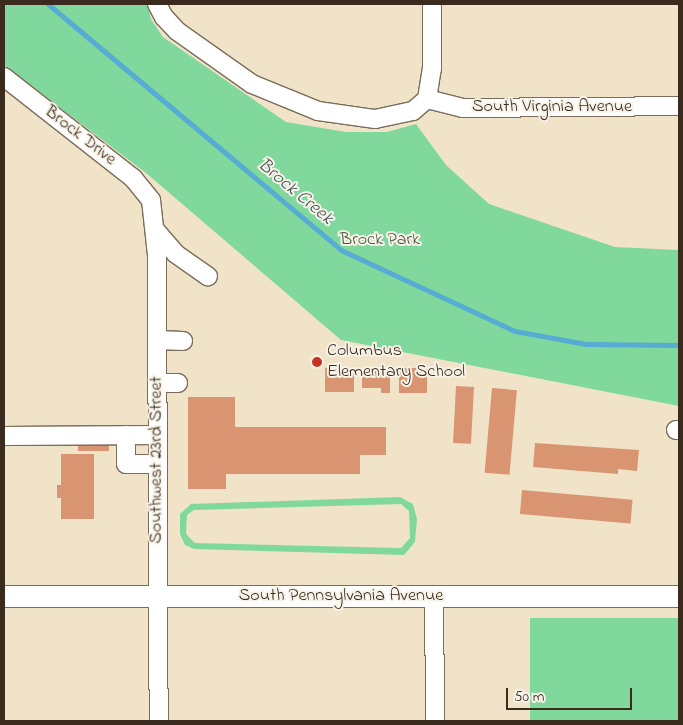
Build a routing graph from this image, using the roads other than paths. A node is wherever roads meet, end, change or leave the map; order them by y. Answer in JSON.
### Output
{"nodes":[{"id":1,"x":432,"y":4,"type":"edge"},
{"id":2,"x":159,"y":8,"type":"edge"},
{"id":3,"x":4,"y":77,"type":"edge"},
{"id":4,"x":427,"y":100,"type":"junction"},
{"id":5,"x":679,"y":106,"type":"edge"},
{"id":6,"x":151,"y":200,"type":"joint"},
{"id":7,"x":156,"y":232,"type":"junction"},
{"id":8,"x":208,"y":276,"type":"dead end"},
{"id":9,"x":157,"y":340,"type":"junction"},
{"id":10,"x":183,"y":341,"type":"dead end"},
{"id":11,"x":158,"y":383,"type":"junction"},
{"id":12,"x":178,"y":383,"type":"dead end"},
{"id":13,"x":126,"y":435,"type":"junction"},
{"id":14,"x":158,"y":435,"type":"junction"},
{"id":15,"x":4,"y":436,"type":"edge"},
{"id":16,"x":157,"y":464,"type":"junction"},
{"id":17,"x":4,"y":596,"type":"edge"},
{"id":18,"x":157,"y":596,"type":"junction"},
{"id":19,"x":434,"y":596,"type":"junction"},
{"id":20,"x":679,"y":596,"type":"edge"},
{"id":21,"x":159,"y":721,"type":"edge"},
{"id":22,"x":435,"y":721,"type":"edge"}],
"edges":[{"from":1,"to":4,"type":"street"},
{"from":2,"to":4,"type":"street"},
{"from":3,"to":6,"type":"street","name":"Brock Drive"},
{"from":4,"to":5,"type":"street","name":"South Virginia Avenue"},
{"from":6,"to":7,"type":"street","name":"Southwest 23rd Street"},
{"from":7,"to":8,"type":"street"},
{"from":7,"to":9,"type":"street","name":"Southwest 23rd Street"},
{"from":9,"to":10,"type":"street"},
{"from":9,"to":11,"type":"street","name":"Southwest 23rd Street"},
{"from":11,"to":12,"type":"street"},
{"from":11,"to":14,"type":"street","name":"Southwest 23rd Street"},
{"from":13,"to":14,"type":"street"},
{"from":13,"to":15,"type":"street"},
{"from":13,"to":16,"type":"street"},
{"from":14,"to":16,"type":"street","name":"Southwest 23rd Street"},
{"from":16,"to":18,"type":"street","name":"Southwest 23rd Street"},
{"from":17,"to":18,"type":"main road","name":"South Pennsylvania Avenue"},
{"from":18,"to":19,"type":"main road","name":"South Pennsylvania Avenue"},
{"from":18,"to":21,"type":"street","name":"Southwest 23rd Street"},
{"from":19,"to":20,"type":"main road","name":"South Pennsylvania Avenue"},
{"from":19,"to":22,"type":"street"}]}
